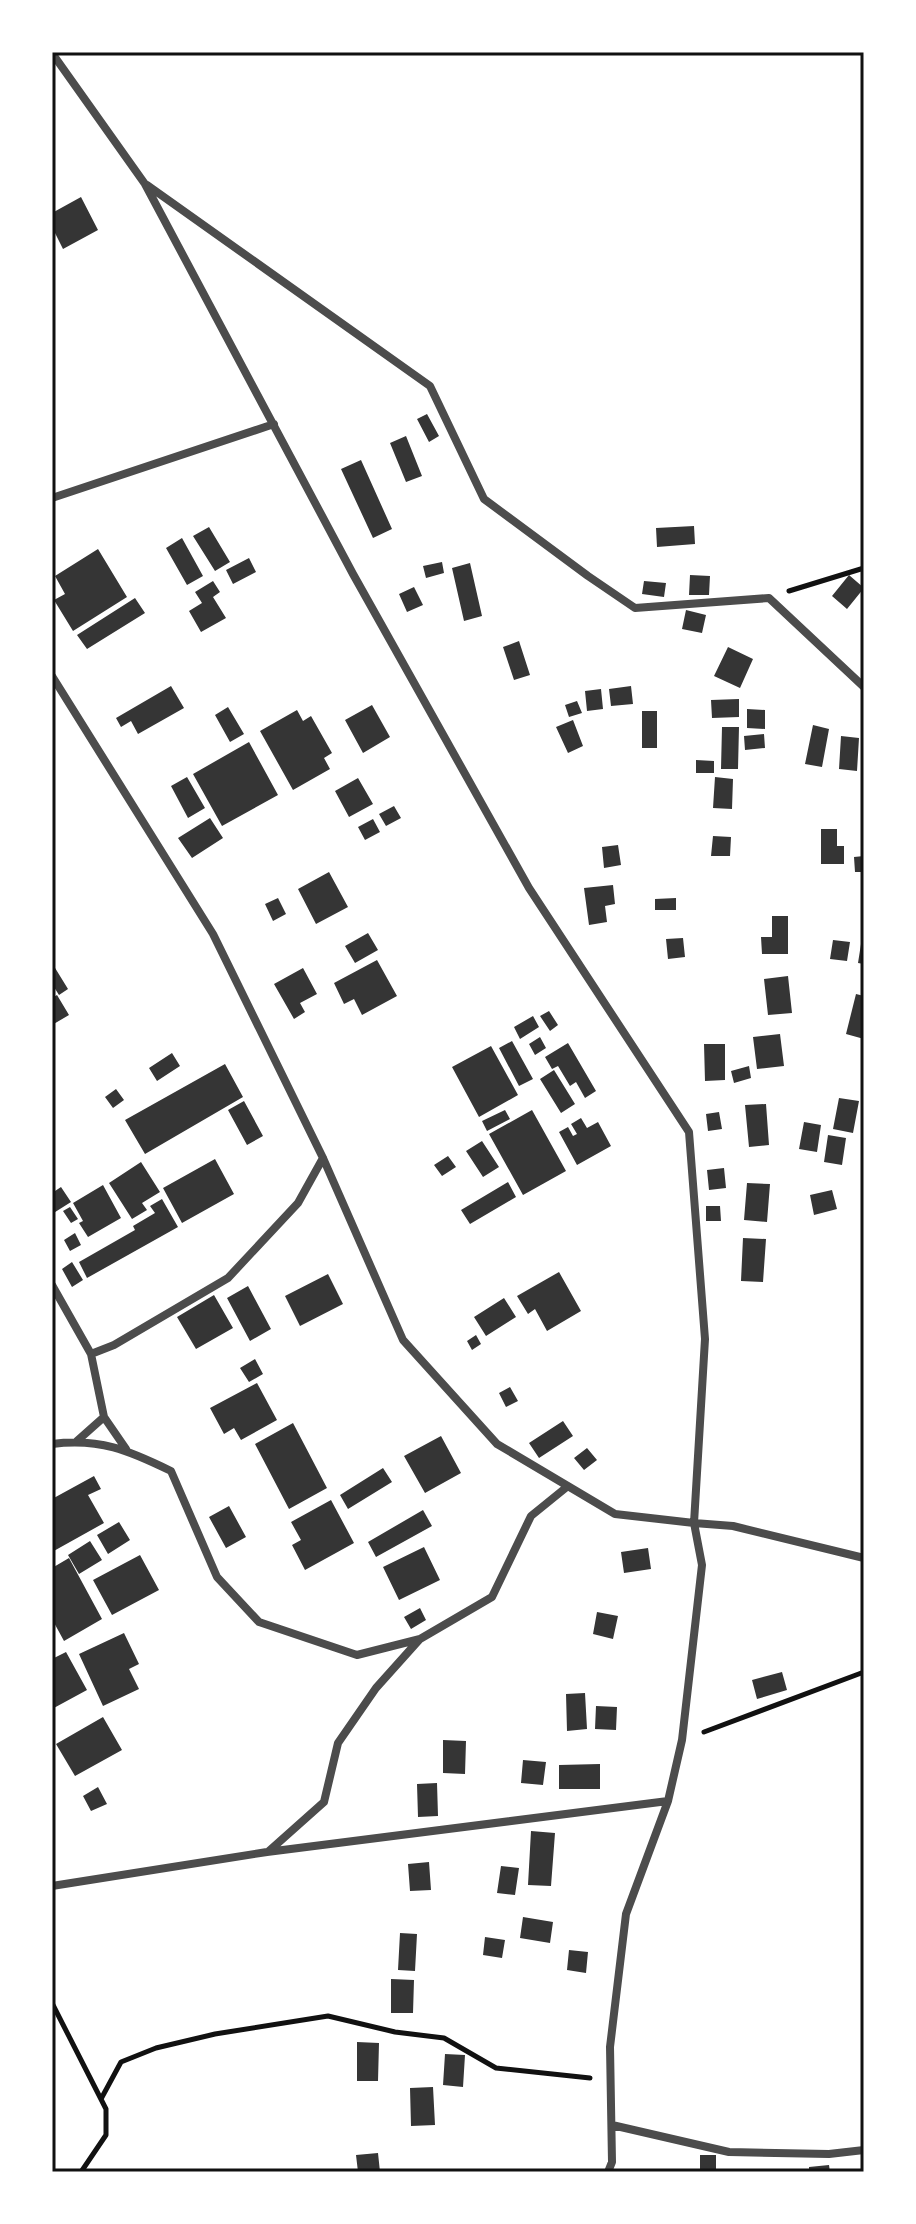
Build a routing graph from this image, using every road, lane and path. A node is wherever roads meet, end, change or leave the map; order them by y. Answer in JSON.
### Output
{"nodes":[{"id":1,"x":52,"y":53,"type":"edge"},
{"id":2,"x":145,"y":184,"type":"junction"},
{"id":3,"x":274,"y":424,"type":"junction"},
{"id":4,"x":52,"y":498,"type":"edge"},
{"id":5,"x":864,"y":568,"type":"edge"},
{"id":6,"x":769,"y":598,"type":"junction"},
{"id":7,"x":52,"y":676,"type":"edge"},
{"id":8,"x":864,"y":687,"type":"edge"},
{"id":9,"x":323,"y":1158,"type":"junction"},
{"id":10,"x":52,"y":1285,"type":"edge"},
{"id":11,"x":91,"y":1354,"type":"junction"},
{"id":12,"x":104,"y":1417,"type":"junction"},
{"id":13,"x":77,"y":1441,"type":"junction"},
{"id":14,"x":52,"y":1444,"type":"edge"},
{"id":15,"x":126,"y":1449,"type":"junction"},
{"id":16,"x":568,"y":1486,"type":"junction"},
{"id":17,"x":694,"y":1523,"type":"junction"},
{"id":18,"x":864,"y":1558,"type":"edge"},
{"id":19,"x":420,"y":1639,"type":"junction"},
{"id":20,"x":864,"y":1672,"type":"edge"},
{"id":21,"x":682,"y":1740,"type":"junction"},
{"id":22,"x":668,"y":1801,"type":"junction"},
{"id":23,"x":267,"y":1852,"type":"junction"},
{"id":24,"x":52,"y":1886,"type":"edge"},
{"id":25,"x":52,"y":2003,"type":"edge"},
{"id":26,"x":611,"y":2081,"type":"junction"},
{"id":27,"x":101,"y":2099,"type":"junction"},
{"id":28,"x":612,"y":2125,"type":"junction"},
{"id":29,"x":864,"y":2150,"type":"edge"},
{"id":30,"x":81,"y":2172,"type":"edge"},
{"id":31,"x":608,"y":2172,"type":"edge"}],
"edges":[{"from":1,"to":2,"type":"street"},
{"from":2,"to":3,"type":"street"},
{"from":2,"to":6,"type":"street"},
{"from":3,"to":4,"type":"street"},
{"from":3,"to":17,"type":"street"},
{"from":5,"to":6,"type":"path"},
{"from":6,"to":8,"type":"street"},
{"from":7,"to":9,"type":"street"},
{"from":9,"to":11,"type":"street"},
{"from":9,"to":16,"type":"street"},
{"from":10,"to":11,"type":"street"},
{"from":11,"to":12,"type":"street"},
{"from":12,"to":13,"type":"street"},
{"from":12,"to":15,"type":"street"},
{"from":13,"to":14,"type":"street"},
{"from":13,"to":15,"type":"street"},
{"from":15,"to":19,"type":"street"},
{"from":16,"to":17,"type":"street"},
{"from":16,"to":19,"type":"street"},
{"from":17,"to":18,"type":"street"},
{"from":17,"to":21,"type":"street"},
{"from":19,"to":23,"type":"street"},
{"from":20,"to":21,"type":"path"},
{"from":21,"to":22,"type":"street"},
{"from":22,"to":23,"type":"street"},
{"from":22,"to":26,"type":"street"},
{"from":23,"to":24,"type":"street"},
{"from":25,"to":27,"type":"path"},
{"from":26,"to":27,"type":"path"},
{"from":26,"to":28,"type":"street"},
{"from":27,"to":30,"type":"path"},
{"from":28,"to":29,"type":"street"},
{"from":28,"to":31,"type":"street"}]}
